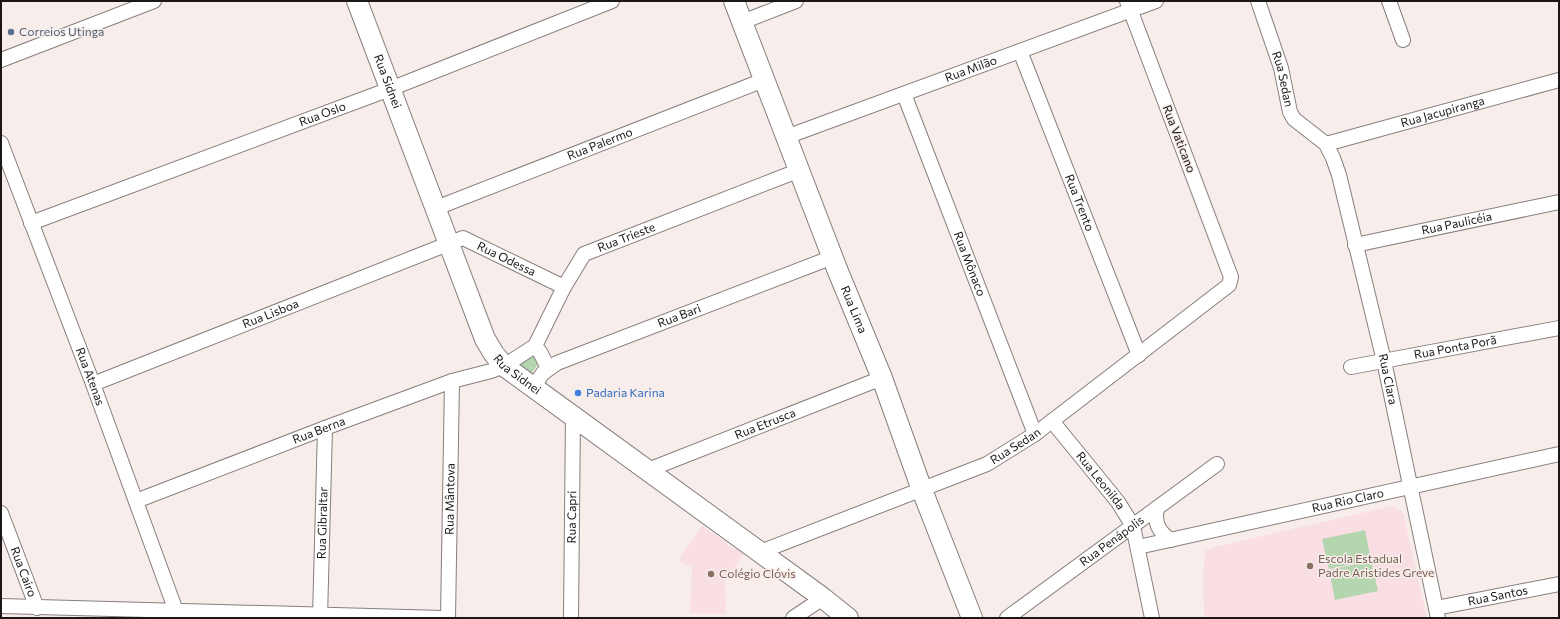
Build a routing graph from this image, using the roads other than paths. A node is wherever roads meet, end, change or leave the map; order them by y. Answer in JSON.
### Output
{"nodes":[{"id":1,"x":154,"y":1,"type":"edge"},
{"id":2,"x":357,"y":1,"type":"edge"},
{"id":3,"x":612,"y":1,"type":"edge"},
{"id":4,"x":734,"y":1,"type":"edge"},
{"id":5,"x":796,"y":1,"type":"edge"},
{"id":6,"x":1156,"y":1,"type":"edge"},
{"id":7,"x":1258,"y":1,"type":"edge"},
{"id":8,"x":1389,"y":1,"type":"edge"},
{"id":9,"x":1129,"y":6,"type":"edge"},
{"id":10,"x":742,"y":22,"type":"junction"},
{"id":11,"x":1403,"y":40,"type":"dead end"},
{"id":12,"x":1020,"y":51,"type":"junction"},
{"id":13,"x":1,"y":60,"type":"edge"},
{"id":14,"x":764,"y":80,"type":"junction"},
{"id":15,"x":1559,"y":80,"type":"edge"},
{"id":16,"x":390,"y":89,"type":"junction"},
{"id":17,"x":904,"y":94,"type":"junction"},
{"id":18,"x":786,"y":137,"type":"junction"},
{"id":19,"x":1,"y":143,"type":"edge"},
{"id":20,"x":1326,"y":144,"type":"junction"},
{"id":21,"x":800,"y":170,"type":"junction"},
{"id":22,"x":1559,"y":202,"type":"edge"},
{"id":23,"x":436,"y":208,"type":"junction"},
{"id":24,"x":31,"y":224,"type":"junction"},
{"id":25,"x":449,"y":244,"type":"junction"},
{"id":26,"x":1355,"y":245,"type":"junction"},
{"id":27,"x":833,"y":257,"type":"junction"},
{"id":28,"x":1231,"y":277,"type":"joint"},
{"id":29,"x":564,"y":287,"type":"junction"},
{"id":30,"x":1559,"y":328,"type":"edge"},
{"id":31,"x":535,"y":346,"type":"junction"},
{"id":32,"x":1139,"y":355,"type":"junction"},
{"id":33,"x":1384,"y":361,"type":"junction"},
{"id":34,"x":504,"y":366,"type":"junction"},
{"id":35,"x":1351,"y":367,"type":"dead end"},
{"id":36,"x":548,"y":368,"type":"junction"},
{"id":37,"x":882,"y":378,"type":"junction"},
{"id":38,"x":452,"y":381,"type":"junction"},
{"id":39,"x":92,"y":384,"type":"junction"},
{"id":40,"x":534,"y":386,"type":"junction"},
{"id":41,"x":573,"y":415,"type":"junction"},
{"id":42,"x":1052,"y":421,"type":"junction"},
{"id":43,"x":325,"y":428,"type":"junction"},
{"id":44,"x":1035,"y":434,"type":"junction"},
{"id":45,"x":1559,"y":454,"type":"edge"},
{"id":46,"x":1217,"y":464,"type":"dead end"},
{"id":47,"x":648,"y":470,"type":"junction"},
{"id":48,"x":1410,"y":488,"type":"junction"},
{"id":49,"x":922,"y":490,"type":"junction"},
{"id":50,"x":136,"y":501,"type":"junction"},
{"id":51,"x":1157,"y":508,"type":"junction"},
{"id":52,"x":1,"y":513,"type":"edge"},
{"id":53,"x":1133,"y":526,"type":"junction"},
{"id":54,"x":4,"y":530,"type":"edge"},
{"id":55,"x":1171,"y":540,"type":"junction"},
{"id":56,"x":1138,"y":547,"type":"junction"},
{"id":57,"x":760,"y":552,"type":"junction"},
{"id":58,"x":1559,"y":584,"type":"edge"},
{"id":59,"x":823,"y":598,"type":"junction"},
{"id":60,"x":1,"y":606,"type":"edge"},
{"id":61,"x":37,"y":608,"type":"junction"},
{"id":62,"x":176,"y":611,"type":"junction"},
{"id":63,"x":68,"y":613,"type":"edge"},
{"id":64,"x":1437,"y":613,"type":"edge"},
{"id":65,"x":194,"y":615,"type":"edge"},
{"id":66,"x":320,"y":616,"type":"edge"},
{"id":67,"x":443,"y":618,"type":"edge"},
{"id":68,"x":448,"y":618,"type":"edge"},
{"id":69,"x":571,"y":618,"type":"edge"},
{"id":70,"x":793,"y":618,"type":"edge"},
{"id":71,"x":848,"y":618,"type":"edge"},
{"id":72,"x":972,"y":618,"type":"edge"},
{"id":73,"x":1007,"y":618,"type":"edge"},
{"id":74,"x":1152,"y":618,"type":"edge"}],
"edges":[{"from":1,"to":13,"type":"street"},
{"from":2,"to":16,"type":"main road","name":"Rua Sidnei"},
{"from":3,"to":16,"type":"street","name":"Rua Oslo"},
{"from":4,"to":10,"type":"main road","name":"Rua Lima"},
{"from":5,"to":10,"type":"street"},
{"from":6,"to":9,"type":"street","name":"Rua Milão"},
{"from":7,"to":20,"type":"street","name":"Rua Sedan"},
{"from":8,"to":11,"type":"street"},
{"from":9,"to":12,"type":"street","name":"Rua Milão"},
{"from":9,"to":28,"type":"street","name":"Rua Vaticano"},
{"from":10,"to":14,"type":"main road","name":"Rua Lima"},
{"from":12,"to":17,"type":"street","name":"Rua Milão"},
{"from":12,"to":32,"type":"street","name":"Rua Trento"},
{"from":14,"to":18,"type":"main road","name":"Rua Lima"},
{"from":14,"to":23,"type":"street","name":"Rua Palermo"},
{"from":15,"to":20,"type":"street","name":"Rua Jacupiranga"},
{"from":16,"to":23,"type":"main road","name":"Rua Sidnei"},
{"from":16,"to":24,"type":"street","name":"Rua Oslo"},
{"from":17,"to":18,"type":"street","name":"Rua Milão"},
{"from":17,"to":44,"type":"street","name":"Rua Mônaco"},
{"from":18,"to":21,"type":"main road","name":"Rua Lima"},
{"from":19,"to":24,"type":"street","name":"Rua Atenas"},
{"from":20,"to":26,"type":"street","name":"Rua Clara"},
{"from":21,"to":27,"type":"main road","name":"Rua Lima"},
{"from":21,"to":29,"type":"street","name":"Rua Trieste"},
{"from":22,"to":26,"type":"street","name":"Rua Paulicéia"},
{"from":23,"to":25,"type":"main road","name":"Rua Sidnei"},
{"from":24,"to":39,"type":"street","name":"Rua Atenas"},
{"from":25,"to":29,"type":"street","name":"Rua Odessa"},
{"from":25,"to":34,"type":"main road","name":"Rua Sidnei"},
{"from":25,"to":39,"type":"street","name":"Rua Lisboa"},
{"from":26,"to":33,"type":"street","name":"Rua Clara"},
{"from":27,"to":36,"type":"street","name":"Rua Bari"},
{"from":27,"to":37,"type":"main road","name":"Rua Lima"},
{"from":28,"to":32,"type":"street","name":"Rua Sedan"},
{"from":29,"to":31,"type":"street","name":"Rua Trieste"},
{"from":30,"to":33,"type":"street","name":"Rua Ponta Porã"},
{"from":31,"to":34,"type":"street"},
{"from":31,"to":36,"type":"street"},
{"from":32,"to":42,"type":"street","name":"Rua Sedan"},
{"from":33,"to":35,"type":"street","name":"Rua Ponta Porã"},
{"from":33,"to":48,"type":"street","name":"Rua Clara"},
{"from":34,"to":38,"type":"street","name":"Rua Berna"},
{"from":34,"to":40,"type":"main road","name":"Rua Sidnei"},
{"from":36,"to":40,"type":"street","name":"Rua Bari"},
{"from":37,"to":47,"type":"street","name":"Rua Etrusca"},
{"from":37,"to":49,"type":"main road","name":"Rua Lima"},
{"from":38,"to":43,"type":"street","name":"Rua Berna"},
{"from":38,"to":68,"type":"street","name":"Rua Mântova"},
{"from":39,"to":50,"type":"street","name":"Rua Atenas"},
{"from":40,"to":41,"type":"main road","name":"Rua Sidnei"},
{"from":41,"to":47,"type":"main road","name":"Rua Sidnei"},
{"from":41,"to":69,"type":"street","name":"Rua Capri"},
{"from":42,"to":44,"type":"street","name":"Rua Sedan"},
{"from":42,"to":53,"type":"street","name":"Rua Leonilda"},
{"from":43,"to":50,"type":"street","name":"Rua Berna"},
{"from":43,"to":66,"type":"street","name":"Rua Gibraltar"},
{"from":44,"to":49,"type":"street","name":"Rua Sedan"},
{"from":45,"to":48,"type":"street","name":"Rua Rio Claro"},
{"from":46,"to":51,"type":"street","name":"Rua Penápolis"},
{"from":47,"to":57,"type":"main road","name":"Rua Sidnei"},
{"from":48,"to":55,"type":"street","name":"Rua Rio Claro"},
{"from":48,"to":64,"type":"street","name":"Rua Clara"},
{"from":49,"to":57,"type":"street","name":"Rua Sedan"},
{"from":49,"to":72,"type":"main road","name":"Rua Lima"},
{"from":50,"to":62,"type":"street","name":"Rua Atenas"},
{"from":51,"to":53,"type":"street","name":"Rua Penápolis"},
{"from":51,"to":55,"type":"street"},
{"from":52,"to":54,"type":"street","name":"Rua Cairo"},
{"from":53,"to":56,"type":"street","name":"Rua Leonilda"},
{"from":53,"to":73,"type":"street","name":"Rua Penápolis"},
{"from":54,"to":61,"type":"street","name":"Rua Cairo"},
{"from":55,"to":56,"type":"street","name":"Rua Rio Claro"},
{"from":56,"to":74,"type":"street","name":"Rua Leonilda"},
{"from":57,"to":59,"type":"main road","name":"Rua Sidnei"},
{"from":58,"to":64,"type":"street","name":"Rua Santos"},
{"from":59,"to":70,"type":"street"},
{"from":59,"to":71,"type":"main road","name":"Rua Sidnei"},
{"from":60,"to":61,"type":"street"},
{"from":61,"to":63,"type":"street"},
{"from":62,"to":63,"type":"street"},
{"from":62,"to":65,"type":"street"},
{"from":65,"to":66,"type":"street"},
{"from":66,"to":67,"type":"street"}]}
